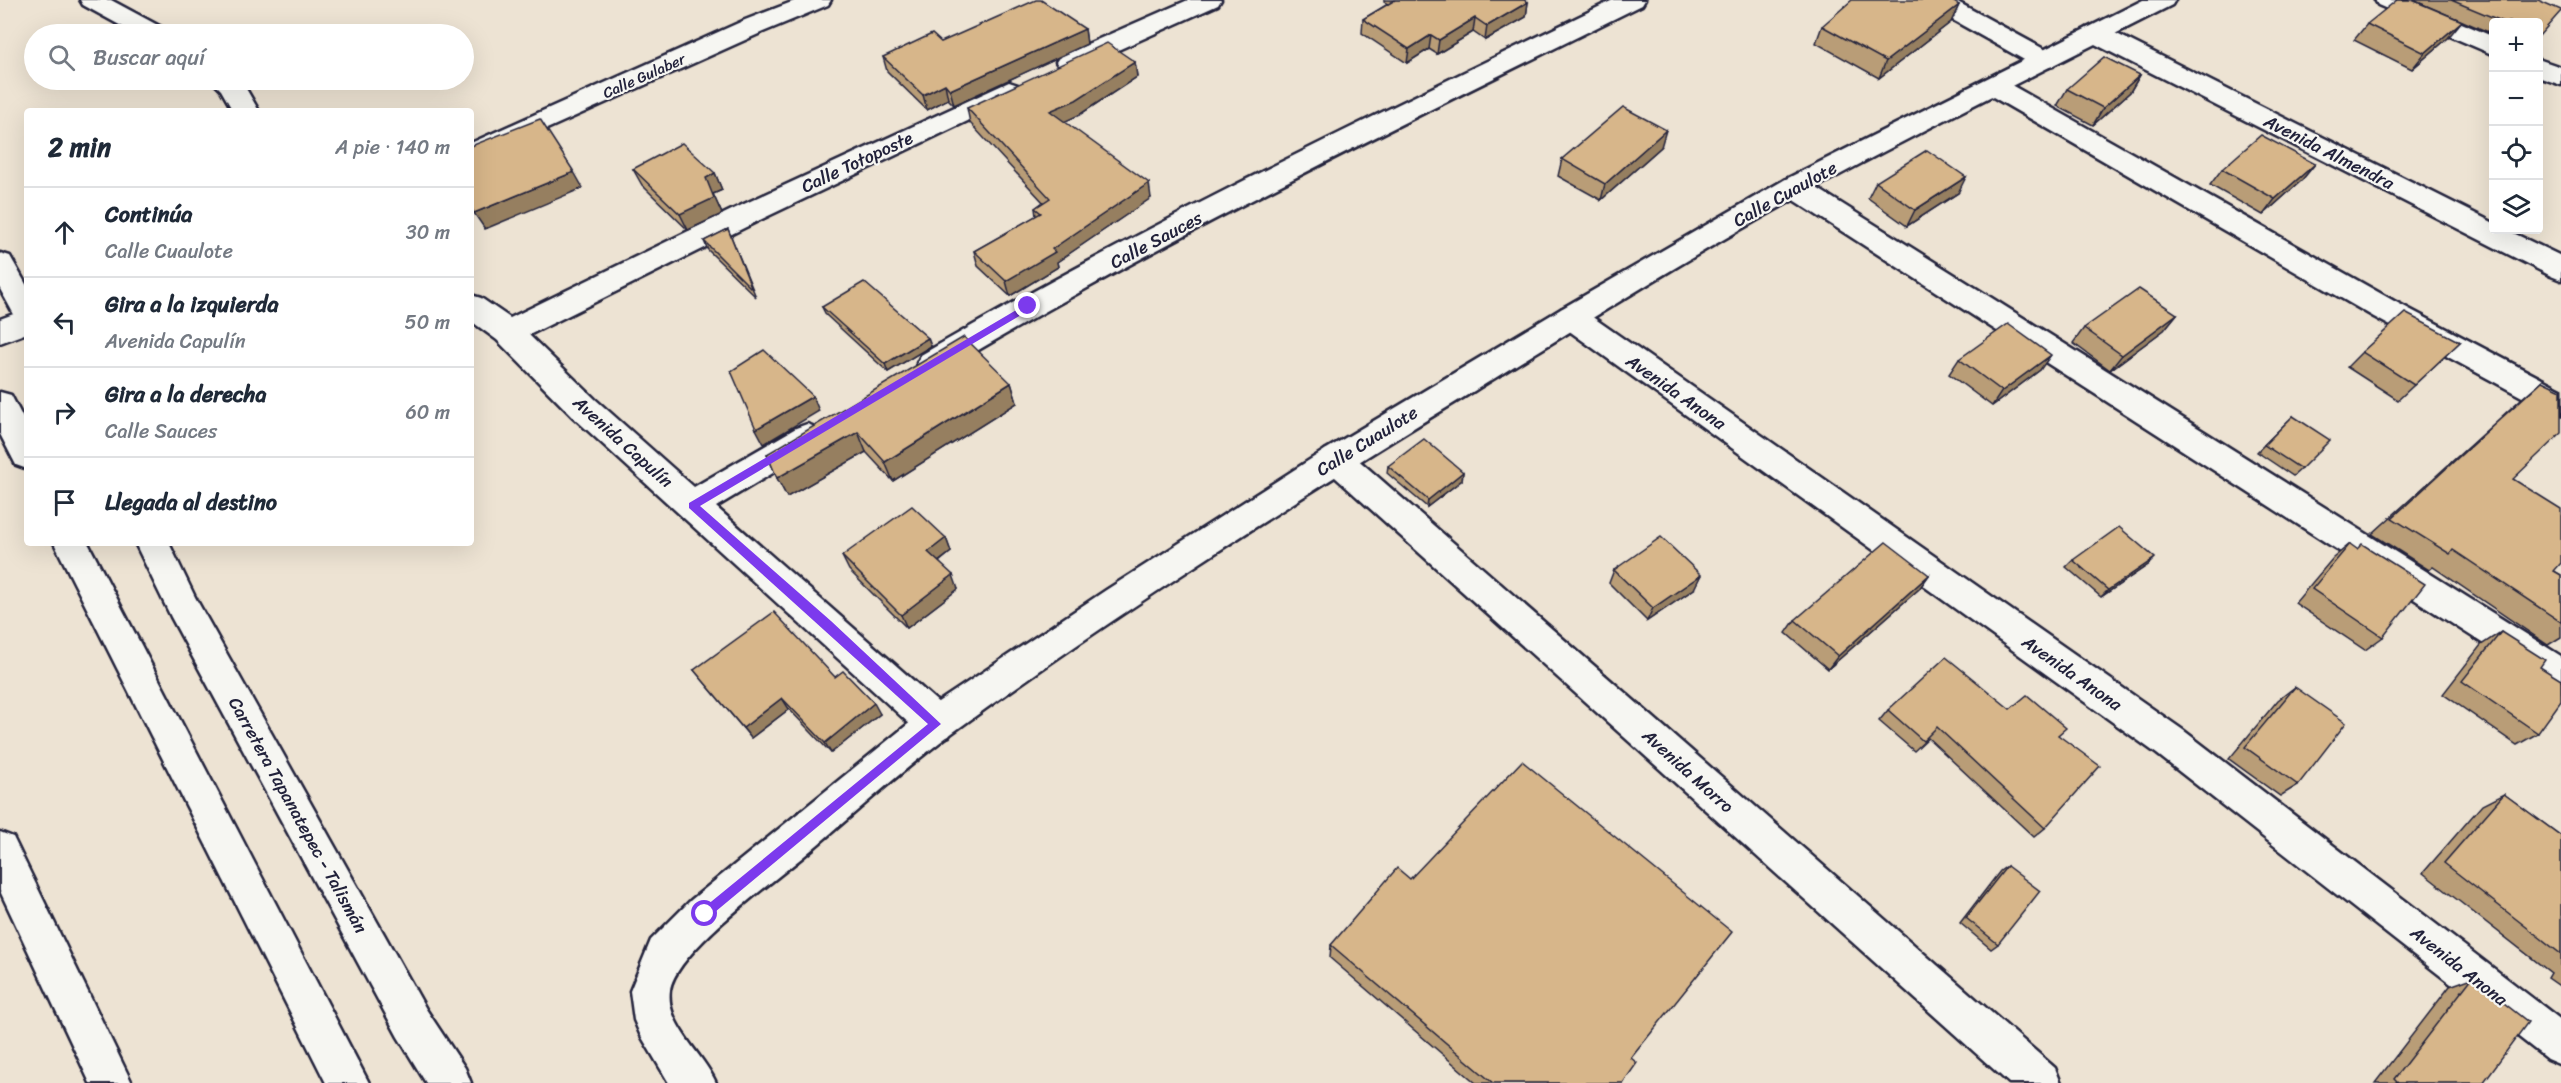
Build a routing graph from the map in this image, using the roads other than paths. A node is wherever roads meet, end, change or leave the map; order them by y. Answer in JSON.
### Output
{"nodes":[{"id":1,"x":92,"y":0,"type":"edge"},
{"id":2,"x":819,"y":0,"type":"edge"},
{"id":3,"x":1209,"y":0,"type":"edge"},
{"id":4,"x":1633,"y":0,"type":"edge"},
{"id":5,"x":1935,"y":0,"type":"edge"},
{"id":6,"x":2163,"y":0,"type":"edge"},
{"id":7,"x":2387,"y":0,"type":"edge"},
{"id":8,"x":136,"y":24,"type":"edge"},
{"id":9,"x":2096,"y":34,"type":"junction"},
{"id":10,"x":2489,"y":45,"type":"edge"},
{"id":11,"x":2044,"y":60,"type":"junction"},
{"id":12,"x":2543,"y":69,"type":"edge"},
{"id":13,"x":2561,"y":77,"type":"edge"},
{"id":14,"x":1995,"y":87,"type":"junction"},
{"id":15,"x":234,"y":90,"type":"edge"},
{"id":16,"x":244,"y":108,"type":"edge"},
{"id":17,"x":474,"y":153,"type":"edge"},
{"id":18,"x":1794,"y":187,"type":"junction"},
{"id":19,"x":2561,"y":269,"type":"edge"},
{"id":20,"x":6,"y":274,"type":"edge"},
{"id":21,"x":24,"y":307,"type":"edge"},
{"id":22,"x":474,"y":308,"type":"edge"},
{"id":23,"x":1571,"y":317,"type":"junction"},
{"id":24,"x":24,"y":321,"type":"edge"},
{"id":25,"x":0,"y":332,"type":"edge"},
{"id":26,"x":508,"y":332,"type":"junction"},
{"id":27,"x":906,"y":379,"type":"edge"},
{"id":28,"x":2561,"y":403,"type":"edge"},
{"id":29,"x":0,"y":404,"type":"edge"},
{"id":30,"x":825,"y":427,"type":"edge"},
{"id":31,"x":24,"y":450,"type":"edge"},
{"id":32,"x":1335,"y":459,"type":"junction"},
{"id":33,"x":692,"y":505,"type":"junction"},
{"id":34,"x":73,"y":546,"type":"edge"},
{"id":35,"x":153,"y":546,"type":"edge"},
{"id":36,"x":2561,"y":675,"type":"edge"},
{"id":37,"x":936,"y":724,"type":"junction"},
{"id":38,"x":0,"y":850,"type":"edge"},
{"id":39,"x":2561,"y":1045,"type":"edge"},
{"id":40,"x":111,"y":1083,"type":"edge"},
{"id":41,"x":348,"y":1083,"type":"edge"},
{"id":42,"x":450,"y":1083,"type":"edge"},
{"id":43,"x":695,"y":1083,"type":"edge"},
{"id":44,"x":2040,"y":1083,"type":"edge"}],
"edges":[{"from":1,"to":8,"type":"main road"},
{"from":2,"to":17,"type":"main road","name":"Calle Gulaber"},
{"from":3,"to":26,"type":"main road","name":"Calle Totoposte"},
{"from":4,"to":27,"type":"main road","name":"Calle Sauces"},
{"from":5,"to":11,"type":"main road"},
{"from":6,"to":9,"type":"main road","name":"Calle Cuaulote"},
{"from":7,"to":10,"type":"main road"},
{"from":9,"to":11,"type":"main road","name":"Calle Cuaulote"},
{"from":9,"to":19,"type":"main road","name":"Avenida Almendra"},
{"from":11,"to":14,"type":"main road","name":"Calle Cuaulote"},
{"from":12,"to":13,"type":"main road"},
{"from":14,"to":18,"type":"main road","name":"Calle Cuaulote"},
{"from":14,"to":28,"type":"main road"},
{"from":15,"to":16,"type":"main road"},
{"from":18,"to":23,"type":"main road","name":"Calle Cuaulote"},
{"from":18,"to":36,"type":"main road"},
{"from":20,"to":21,"type":"main road"},
{"from":22,"to":26,"type":"main road","name":"Avenida Capulín"},
{"from":23,"to":32,"type":"main road","name":"Calle Cuaulote"},
{"from":23,"to":39,"type":"main road","name":"Avenida Anona"},
{"from":24,"to":25,"type":"main road"},
{"from":26,"to":33,"type":"main road","name":"Avenida Capulín"},
{"from":29,"to":31,"type":"main road"},
{"from":30,"to":33,"type":"main road"},
{"from":32,"to":37,"type":"main road","name":"Calle Cuaulote"},
{"from":32,"to":44,"type":"main road","name":"Avenida Morro"},
{"from":33,"to":37,"type":"main road","name":"Avenida Capulín"},
{"from":34,"to":41,"type":"main road"},
{"from":35,"to":42,"type":"main road","name":"Carretera Tapanatepec - Talismán"},
{"from":37,"to":43,"type":"main road","name":"Calle Cuaulote"},
{"from":38,"to":40,"type":"main road"}]}
